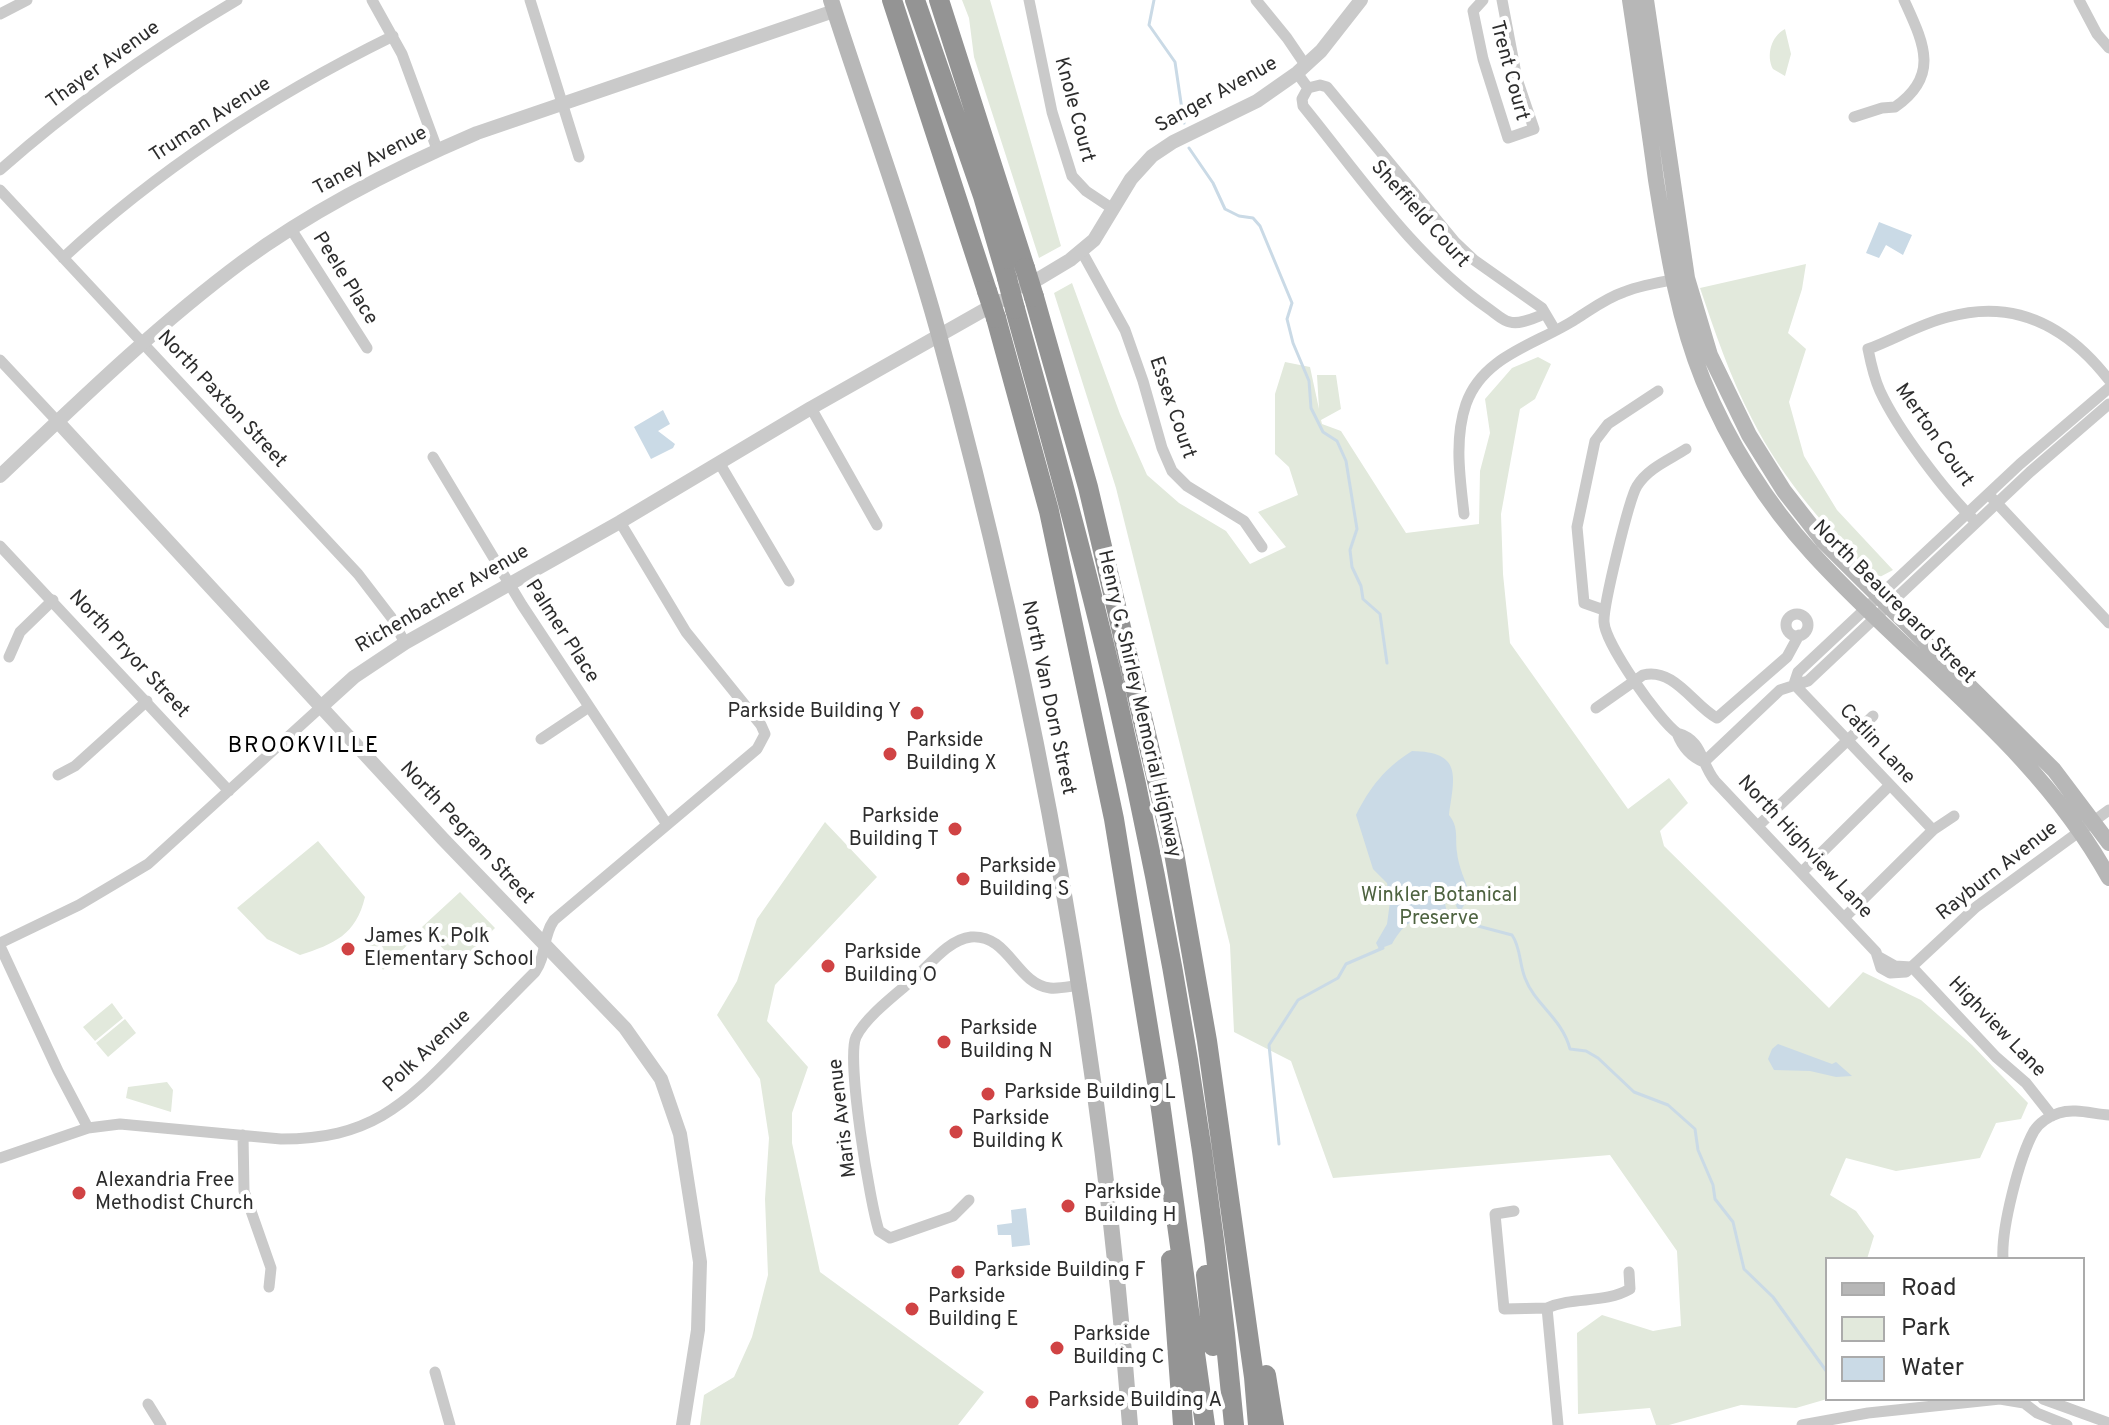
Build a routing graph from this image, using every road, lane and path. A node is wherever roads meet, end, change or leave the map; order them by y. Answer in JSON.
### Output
{"nodes":[{"id":1,"x":27,"y":0,"type":"edge"},
{"id":2,"x":237,"y":0,"type":"edge"},
{"id":3,"x":372,"y":0,"type":"edge"},
{"id":4,"x":530,"y":0,"type":"edge"},
{"id":5,"x":892,"y":0,"type":"edge"},
{"id":6,"x":915,"y":0,"type":"edge"},
{"id":7,"x":939,"y":0,"type":"edge"},
{"id":8,"x":1029,"y":0,"type":"edge"},
{"id":9,"x":1256,"y":0,"type":"edge"},
{"id":10,"x":1361,"y":0,"type":"edge"},
{"id":11,"x":1483,"y":0,"type":"edge"},
{"id":12,"x":1502,"y":0,"type":"edge"},
{"id":13,"x":1630,"y":0,"type":"edge"},
{"id":14,"x":1646,"y":0,"type":"edge"},
{"id":15,"x":1904,"y":0,"type":"edge"},
{"id":16,"x":2079,"y":0,"type":"edge"},
{"id":17,"x":833,"y":6,"type":"edge"},
{"id":18,"x":0,"y":14,"type":"edge"},
{"id":19,"x":393,"y":36,"type":"junction"},
{"id":20,"x":2109,"y":48,"type":"edge"},
{"id":21,"x":1301,"y":70,"type":"junction"},
{"id":22,"x":1308,"y":88,"type":"junction"},
{"id":23,"x":561,"y":103,"type":"junction"},
{"id":24,"x":1854,"y":117,"type":"dead end"},
{"id":25,"x":437,"y":149,"type":"junction"},
{"id":26,"x":579,"y":157,"type":"dead end"},
{"id":27,"x":0,"y":170,"type":"edge"},
{"id":28,"x":0,"y":190,"type":"edge"},
{"id":29,"x":1113,"y":209,"type":"junction"},
{"id":30,"x":291,"y":229,"type":"junction"},
{"id":31,"x":1082,"y":252,"type":"junction"},
{"id":32,"x":63,"y":258,"type":"junction"},
{"id":33,"x":1016,"y":273,"type":"junction"},
{"id":34,"x":1680,"y":279,"type":"junction"},
{"id":35,"x":1545,"y":314,"type":"junction"},
{"id":36,"x":1555,"y":330,"type":"junction"},
{"id":37,"x":939,"y":335,"type":"junction"},
{"id":38,"x":144,"y":342,"type":"junction"},
{"id":39,"x":367,"y":348,"type":"dead end"},
{"id":40,"x":0,"y":360,"type":"edge"},
{"id":41,"x":2109,"y":380,"type":"edge"},
{"id":42,"x":2109,"y":388,"type":"edge"},
{"id":43,"x":1658,"y":391,"type":"dead end"},
{"id":44,"x":2109,"y":404,"type":"edge"},
{"id":45,"x":811,"y":408,"type":"junction"},
{"id":46,"x":58,"y":422,"type":"junction"},
{"id":47,"x":1686,"y":449,"type":"dead end"},
{"id":48,"x":433,"y":457,"type":"dead end"},
{"id":49,"x":720,"y":464,"type":"junction"},
{"id":50,"x":0,"y":476,"type":"edge"},
{"id":51,"x":1992,"y":498,"type":"junction"},
{"id":52,"x":1464,"y":514,"type":"dead end"},
{"id":53,"x":1971,"y":518,"type":"junction"},
{"id":54,"x":620,"y":522,"type":"junction"},
{"id":55,"x":877,"y":525,"type":"dead end"},
{"id":56,"x":0,"y":546,"type":"edge"},
{"id":57,"x":1262,"y":547,"type":"dead end"},
{"id":58,"x":789,"y":581,"type":"dead end"},
{"id":59,"x":509,"y":585,"type":"junction"},
{"id":60,"x":53,"y":600,"type":"junction"},
{"id":61,"x":1876,"y":606,"type":"junction"},
{"id":62,"x":1604,"y":610,"type":"junction"},
{"id":63,"x":2109,"y":623,"type":"edge"},
{"id":64,"x":405,"y":643,"type":"junction"},
{"id":65,"x":1820,"y":651,"type":"junction"},
{"id":66,"x":9,"y":657,"type":"dead end"},
{"id":67,"x":1829,"y":660,"type":"junction"},
{"id":68,"x":1635,"y":681,"type":"junction"},
{"id":69,"x":1794,"y":684,"type":"junction"},
{"id":70,"x":147,"y":701,"type":"junction"},
{"id":71,"x":322,"y":706,"type":"junction"},
{"id":72,"x":589,"y":707,"type":"junction"},
{"id":73,"x":1596,"y":708,"type":"dead end"},
{"id":74,"x":1873,"y":716,"type":"dead end"},
{"id":75,"x":541,"y":739,"type":"dead end"},
{"id":76,"x":1848,"y":740,"type":"junction"},
{"id":77,"x":1704,"y":762,"type":"junction"},
{"id":78,"x":58,"y":775,"type":"dead end"},
{"id":79,"x":1889,"y":786,"type":"junction"},
{"id":80,"x":229,"y":791,"type":"junction"},
{"id":81,"x":2109,"y":810,"type":"edge"},
{"id":82,"x":1954,"y":816,"type":"dead end"},
{"id":83,"x":666,"y":823,"type":"junction"},
{"id":84,"x":1759,"y":825,"type":"junction"},
{"id":85,"x":2088,"y":826,"type":"junction"},
{"id":86,"x":1933,"y":830,"type":"junction"},
{"id":87,"x":2109,"y":843,"type":"edge"},
{"id":88,"x":1802,"y":872,"type":"junction"},
{"id":89,"x":2109,"y":878,"type":"edge"},
{"id":90,"x":1845,"y":917,"type":"junction"},
{"id":91,"x":543,"y":942,"type":"junction"},
{"id":92,"x":0,"y":944,"type":"edge"},
{"id":93,"x":1912,"y":967,"type":"junction"},
{"id":94,"x":1081,"y":985,"type":"junction"},
{"id":95,"x":1207,"y":1041,"type":"junction"},
{"id":96,"x":1158,"y":1088,"type":"junction"},
{"id":97,"x":2109,"y":1115,"type":"edge"},
{"id":98,"x":2052,"y":1116,"type":"junction"},
{"id":99,"x":88,"y":1128,"type":"junction"},
{"id":100,"x":243,"y":1135,"type":"junction"},
{"id":101,"x":0,"y":1158,"type":"edge"},
{"id":102,"x":969,"y":1200,"type":"dead end"},
{"id":103,"x":1514,"y":1211,"type":"dead end"},
{"id":104,"x":2003,"y":1257,"type":"edge"},
{"id":105,"x":1629,"y":1272,"type":"dead end"},
{"id":106,"x":269,"y":1287,"type":"dead end"},
{"id":107,"x":1547,"y":1308,"type":"junction"},
{"id":108,"x":435,"y":1372,"type":"dead end"},
{"id":109,"x":1978,"y":1401,"type":"edge"},
{"id":110,"x":2030,"y":1401,"type":"edge"},
{"id":111,"x":2048,"y":1401,"type":"edge"},
{"id":112,"x":148,"y":1404,"type":"dead end"},
{"id":113,"x":2109,"y":1423,"type":"edge"},
{"id":114,"x":1221,"y":1424,"type":"edge"},
{"id":115,"x":161,"y":1425,"type":"edge"},
{"id":116,"x":450,"y":1425,"type":"edge"},
{"id":117,"x":683,"y":1425,"type":"edge"},
{"id":118,"x":1130,"y":1425,"type":"edge"},
{"id":119,"x":1183,"y":1425,"type":"edge"},
{"id":120,"x":1258,"y":1425,"type":"edge"},
{"id":121,"x":1274,"y":1425,"type":"edge"},
{"id":122,"x":1558,"y":1425,"type":"edge"},
{"id":123,"x":1802,"y":1425,"type":"edge"},
{"id":124,"x":2067,"y":1425,"type":"edge"}],
"edges":[{"from":1,"to":18,"type":"street"},
{"from":2,"to":27,"type":"street","name":"Thayer Avenue"},
{"from":3,"to":19,"type":"street"},
{"from":4,"to":23,"type":"street"},
{"from":5,"to":96,"type":"highway","bridge":true},
{"from":6,"to":33,"type":"highway"},
{"from":7,"to":33,"type":"highway","name":"Henry G. Shirley Memorial Highway"},
{"from":8,"to":29,"type":"street","name":"Knole Court"},
{"from":9,"to":21,"type":"street","name":"Sheffield Court"},
{"from":10,"to":21,"type":"street","name":"Sanger Avenue"},
{"from":11,"to":12,"type":"street","name":"Trent Court"},
{"from":13,"to":34,"type":"main road","name":"North Beauregard Street"},
{"from":14,"to":34,"type":"main road","name":"North Beauregard Street"},
{"from":15,"to":24,"type":"street"},
{"from":16,"to":20,"type":"street"},
{"from":17,"to":23,"type":"street","name":"Taney Avenue"},
{"from":17,"to":37,"type":"main road","name":"North Van Dorn Street"},
{"from":19,"to":25,"type":"street"},
{"from":19,"to":32,"type":"street","name":"Truman Avenue"},
{"from":21,"to":22,"type":"street","name":"Sheffield Court"},
{"from":21,"to":29,"type":"street","name":"Sanger Avenue"},
{"from":22,"to":35,"type":"street","name":"Sheffield Court"},
{"from":22,"to":35,"type":"street","name":"Sheffield Court"},
{"from":23,"to":25,"type":"street","name":"Taney Avenue"},
{"from":23,"to":26,"type":"street"},
{"from":25,"to":30,"type":"street","name":"Taney Avenue"},
{"from":28,"to":32,"type":"street","name":"North Paxton Street"},
{"from":29,"to":31,"type":"street","name":"Sanger Avenue"},
{"from":30,"to":38,"type":"street","name":"Taney Avenue"},
{"from":30,"to":39,"type":"street","name":"Peele Place"},
{"from":31,"to":37,"type":"street","name":"Sanger Avenue"},
{"from":31,"to":57,"type":"street","name":"Essex Court"},
{"from":32,"to":38,"type":"street","name":"North Paxton Street"},
{"from":33,"to":95,"type":"highway","name":"Henry G. Shirley Memorial Highway","bridge":true},
{"from":33,"to":114,"type":"highway","bridge":true},
{"from":34,"to":36,"type":"street"},
{"from":34,"to":61,"type":"main road","name":"North Beauregard Street"},
{"from":35,"to":36,"type":"street","name":"Sheffield Court"},
{"from":36,"to":52,"type":"street"},
{"from":37,"to":45,"type":"street","name":"Richenbacher Avenue"},
{"from":37,"to":94,"type":"main road","name":"North Van Dorn Street"},
{"from":38,"to":46,"type":"street","name":"Taney Avenue"},
{"from":38,"to":64,"type":"street","name":"North Paxton Street"},
{"from":40,"to":46,"type":"street","name":"North Pegram Street"},
{"from":41,"to":53,"type":"street","name":"Merton Court"},
{"from":42,"to":51,"type":"street"},
{"from":43,"to":62,"type":"street"},
{"from":44,"to":51,"type":"street"},
{"from":45,"to":49,"type":"street","name":"Richenbacher Avenue"},
{"from":45,"to":55,"type":"street"},
{"from":46,"to":50,"type":"street","name":"Taney Avenue"},
{"from":46,"to":71,"type":"street","name":"North Pegram Street"},
{"from":47,"to":62,"type":"street"},
{"from":48,"to":59,"type":"street","name":"Palmer Place"},
{"from":49,"to":54,"type":"street","name":"Richenbacher Avenue"},
{"from":49,"to":58,"type":"street"},
{"from":51,"to":53,"type":"street"},
{"from":51,"to":63,"type":"street"},
{"from":53,"to":61,"type":"street"},
{"from":54,"to":59,"type":"street","name":"Richenbacher Avenue"},
{"from":54,"to":83,"type":"street","name":"Polk Avenue"},
{"from":56,"to":60,"type":"street","name":"North Pryor Street"},
{"from":59,"to":64,"type":"street","name":"Richenbacher Avenue"},
{"from":59,"to":72,"type":"street","name":"Palmer Place"},
{"from":60,"to":66,"type":"street"},
{"from":60,"to":70,"type":"street","name":"North Pryor Street"},
{"from":61,"to":65,"type":"street"},
{"from":61,"to":67,"type":"street"},
{"from":61,"to":85,"type":"main road","name":"North Beauregard Street"},
{"from":62,"to":68,"type":"street","name":"North Highview Lane"},
{"from":64,"to":71,"type":"street","name":"Richenbacher Avenue"},
{"from":65,"to":67,"type":"street"},
{"from":65,"to":68,"type":"street"},
{"from":65,"to":69,"type":"street"},
{"from":67,"to":69,"type":"street"},
{"from":68,"to":73,"type":"street"},
{"from":68,"to":77,"type":"street","name":"North Highview Lane"},
{"from":69,"to":76,"type":"street","name":"Catlin Lane"},
{"from":69,"to":77,"type":"street"},
{"from":70,"to":78,"type":"street"},
{"from":70,"to":80,"type":"street","name":"North Pryor Street"},
{"from":71,"to":80,"type":"street","name":"Richenbacher Avenue"},
{"from":71,"to":91,"type":"street","name":"North Pegram Street"},
{"from":72,"to":75,"type":"street"},
{"from":72,"to":83,"type":"street","name":"Palmer Place"},
{"from":74,"to":76,"type":"street"},
{"from":76,"to":79,"type":"street","name":"Catlin Lane"},
{"from":76,"to":84,"type":"street"},
{"from":77,"to":84,"type":"street","name":"North Highview Lane"},
{"from":79,"to":86,"type":"street","name":"Catlin Lane"},
{"from":79,"to":88,"type":"street"},
{"from":80,"to":92,"type":"street","name":"Richenbacher Avenue"},
{"from":81,"to":85,"type":"street","name":"Rayburn Avenue"},
{"from":82,"to":86,"type":"street"},
{"from":83,"to":91,"type":"street","name":"Polk Avenue"},
{"from":84,"to":88,"type":"street","name":"North Highview Lane"},
{"from":85,"to":87,"type":"main road","name":"North Beauregard Street"},
{"from":85,"to":89,"type":"main road","name":"North Beauregard Street"},
{"from":85,"to":93,"type":"street","name":"Rayburn Avenue"},
{"from":86,"to":90,"type":"street"},
{"from":88,"to":90,"type":"street","name":"North Highview Lane"},
{"from":90,"to":93,"type":"street","name":"North Highview Lane"},
{"from":91,"to":100,"type":"street","name":"Polk Avenue"},
{"from":91,"to":117,"type":"street","name":"North Pegram Street"},
{"from":92,"to":99,"type":"street"},
{"from":93,"to":98,"type":"street","name":"Highview Lane"},
{"from":94,"to":102,"type":"street","name":"Maris Avenue"},
{"from":94,"to":118,"type":"main road","name":"North Van Dorn Street"},
{"from":95,"to":120,"type":"highway","name":"Henry G. Shirley Memorial Highway"},
{"from":95,"to":121,"type":"highway"},
{"from":96,"to":114,"type":"highway"},
{"from":96,"to":119,"type":"highway"},
{"from":97,"to":98,"type":"street"},
{"from":98,"to":104,"type":"street"},
{"from":99,"to":100,"type":"street","name":"Polk Avenue"},
{"from":99,"to":101,"type":"street","name":"Polk Avenue"},
{"from":100,"to":106,"type":"street"},
{"from":103,"to":107,"type":"street"},
{"from":105,"to":107,"type":"street"},
{"from":107,"to":122,"type":"street"},
{"from":108,"to":116,"type":"street"},
{"from":109,"to":123,"type":"street"},
{"from":110,"to":124,"type":"street"},
{"from":111,"to":113,"type":"street"},
{"from":112,"to":115,"type":"street"}]}
